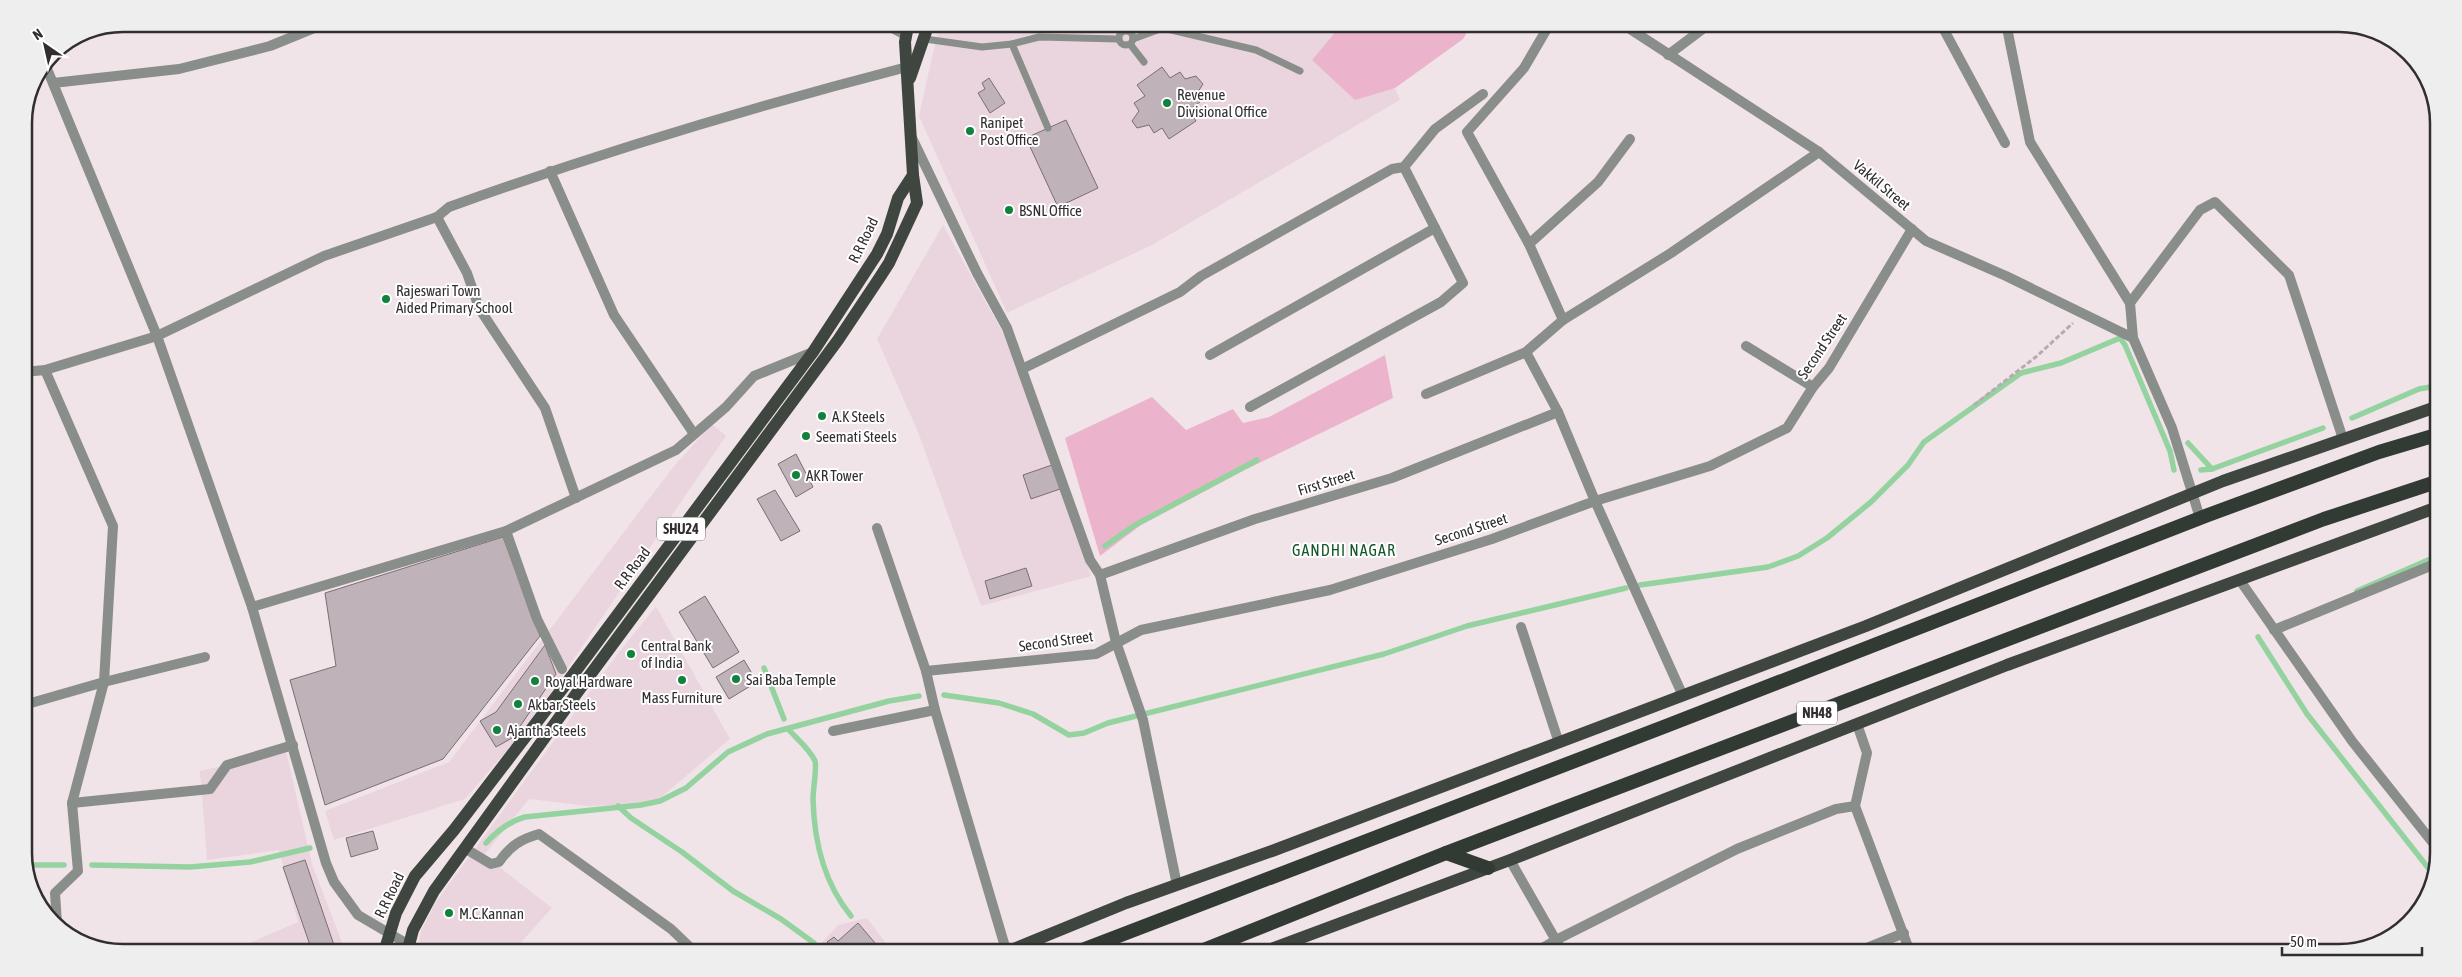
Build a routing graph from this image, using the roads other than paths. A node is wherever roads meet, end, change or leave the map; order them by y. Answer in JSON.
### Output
{"nodes":[{"id":1,"x":304,"y":32,"type":"edge"},
{"id":2,"x":907,"y":32,"type":"edge"},
{"id":3,"x":926,"y":32,"type":"edge"},
{"id":4,"x":1123,"y":32,"type":"edge"},
{"id":5,"x":1129,"y":32,"type":"edge"},
{"id":6,"x":1154,"y":32,"type":"edge"},
{"id":7,"x":1180,"y":32,"type":"edge"},
{"id":8,"x":1545,"y":32,"type":"edge"},
{"id":9,"x":1634,"y":32,"type":"edge"},
{"id":10,"x":1699,"y":32,"type":"edge"},
{"id":11,"x":1945,"y":32,"type":"edge"},
{"id":12,"x":2008,"y":32,"type":"edge"},
{"id":13,"x":1118,"y":39,"type":"junction"},
{"id":14,"x":1132,"y":42,"type":"junction"},
{"id":15,"x":1012,"y":44,"type":"junction"},
{"id":16,"x":1668,"y":55,"type":"junction"},
{"id":17,"x":1144,"y":62,"type":"dead end"},
{"id":18,"x":907,"y":67,"type":"junction"},
{"id":19,"x":1300,"y":71,"type":"dead end"},
{"id":20,"x":49,"y":72,"type":"edge"},
{"id":21,"x":53,"y":82,"type":"junction"},
{"id":22,"x":908,"y":83,"type":"junction"},
{"id":23,"x":1483,"y":94,"type":"dead end"},
{"id":24,"x":1048,"y":128,"type":"dead end"},
{"id":25,"x":910,"y":133,"type":"junction"},
{"id":26,"x":1630,"y":139,"type":"dead end"},
{"id":27,"x":2004,"y":143,"type":"dead end"},
{"id":28,"x":1819,"y":152,"type":"junction"},
{"id":29,"x":1404,"y":167,"type":"junction"},
{"id":30,"x":550,"y":171,"type":"junction"},
{"id":31,"x":913,"y":175,"type":"junction"},
{"id":32,"x":437,"y":217,"type":"junction"},
{"id":33,"x":1435,"y":228,"type":"junction"},
{"id":34,"x":1912,"y":229,"type":"junction"},
{"id":35,"x":1529,"y":244,"type":"junction"},
{"id":36,"x":2130,"y":303,"type":"junction"},
{"id":37,"x":1562,"y":320,"type":"junction"},
{"id":38,"x":157,"y":336,"type":"junction"},
{"id":39,"x":2133,"y":338,"type":"junction"},
{"id":40,"x":1746,"y":346,"type":"dead end"},
{"id":41,"x":813,"y":352,"type":"junction"},
{"id":42,"x":1526,"y":352,"type":"junction"},
{"id":43,"x":1210,"y":355,"type":"dead end"},
{"id":44,"x":1022,"y":369,"type":"junction"},
{"id":45,"x":45,"y":370,"type":"junction"},
{"id":46,"x":32,"y":371,"type":"edge"},
{"id":47,"x":1813,"y":387,"type":"junction"},
{"id":48,"x":1426,"y":394,"type":"dead end"},
{"id":49,"x":1250,"y":407,"type":"dead end"},
{"id":50,"x":2429,"y":409,"type":"edge"},
{"id":51,"x":1558,"y":412,"type":"junction"},
{"id":52,"x":694,"y":434,"type":"junction"},
{"id":53,"x":2429,"y":437,"type":"edge"},
{"id":54,"x":2343,"y":439,"type":"junction"},
{"id":55,"x":2429,"y":484,"type":"edge"},
{"id":56,"x":2191,"y":494,"type":"junction"},
{"id":57,"x":576,"y":498,"type":"junction"},
{"id":58,"x":1594,"y":501,"type":"junction"},
{"id":59,"x":2430,"y":510,"type":"edge"},
{"id":60,"x":2200,"y":518,"type":"junction"},
{"id":61,"x":877,"y":528,"type":"dead end"},
{"id":62,"x":506,"y":531,"type":"junction"},
{"id":63,"x":2430,"y":566,"type":"edge"},
{"id":64,"x":1100,"y":575,"type":"junction"},
{"id":65,"x":2239,"y":579,"type":"junction"},
{"id":66,"x":252,"y":607,"type":"junction"},
{"id":67,"x":1521,"y":627,"type":"dead end"},
{"id":68,"x":2274,"y":630,"type":"junction"},
{"id":69,"x":1116,"y":642,"type":"junction"},
{"id":70,"x":205,"y":658,"type":"dead end"},
{"id":71,"x":562,"y":669,"type":"dead end"},
{"id":72,"x":926,"y":671,"type":"junction"},
{"id":73,"x":104,"y":682,"type":"junction"},
{"id":74,"x":1683,"y":696,"type":"junction"},
{"id":75,"x":33,"y":702,"type":"edge"},
{"id":76,"x":935,"y":710,"type":"junction"},
{"id":77,"x":1857,"y":724,"type":"junction"},
{"id":78,"x":834,"y":731,"type":"dead end"},
{"id":79,"x":1559,"y":743,"type":"junction"},
{"id":80,"x":293,"y":745,"type":"junction"},
{"id":81,"x":72,"y":803,"type":"junction"},
{"id":82,"x":1855,"y":806,"type":"junction"},
{"id":83,"x":2430,"y":839,"type":"edge"},
{"id":84,"x":466,"y":849,"type":"junction"},
{"id":85,"x":1446,"y":854,"type":"junction"},
{"id":86,"x":1510,"y":860,"type":"junction"},
{"id":87,"x":1488,"y":868,"type":"junction"},
{"id":88,"x":1177,"y":885,"type":"junction"},
{"id":89,"x":56,"y":914,"type":"edge"},
{"id":90,"x":389,"y":933,"type":"junction"},
{"id":91,"x":1904,"y":933,"type":"junction"},
{"id":92,"x":1556,"y":940,"type":"junction"},
{"id":93,"x":386,"y":944,"type":"edge"},
{"id":94,"x":404,"y":944,"type":"edge"},
{"id":95,"x":409,"y":944,"type":"edge"},
{"id":96,"x":687,"y":944,"type":"edge"},
{"id":97,"x":1004,"y":944,"type":"edge"},
{"id":98,"x":1026,"y":944,"type":"edge"},
{"id":99,"x":1098,"y":944,"type":"edge"},
{"id":100,"x":1216,"y":944,"type":"edge"},
{"id":101,"x":1285,"y":944,"type":"edge"},
{"id":102,"x":1549,"y":944,"type":"edge"},
{"id":103,"x":1558,"y":944,"type":"edge"},
{"id":104,"x":1877,"y":944,"type":"edge"},
{"id":105,"x":1907,"y":944,"type":"edge"}],
"edges":[{"from":1,"to":21,"type":"street"},
{"from":2,"to":3,"type":"main road"},
{"from":2,"to":18,"type":"main road","name":"R.R Road","number":"SHU24"},
{"from":3,"to":15,"type":"lane"},
{"from":3,"to":22,"type":"main road","name":"R.R Road","number":"SHU24"},
{"from":4,"to":13,"type":"lane"},
{"from":5,"to":14,"type":"lane"},
{"from":6,"to":14,"type":"lane"},
{"from":7,"to":19,"type":"lane"},
{"from":8,"to":35,"type":"street"},
{"from":9,"to":16,"type":"street","name":"Vakkil Street"},
{"from":10,"to":16,"type":"street"},
{"from":11,"to":27,"type":"street"},
{"from":12,"to":36,"type":"street"},
{"from":13,"to":14,"type":"lane"},
{"from":13,"to":15,"type":"lane"},
{"from":14,"to":17,"type":"lane"},
{"from":15,"to":24,"type":"lane"},
{"from":16,"to":28,"type":"street","name":"Vakkil Street"},
{"from":18,"to":22,"type":"main road","name":"R.R Road","number":"SHU24"},
{"from":18,"to":30,"type":"street"},
{"from":20,"to":21,"type":"street"},
{"from":21,"to":38,"type":"street"},
{"from":22,"to":25,"type":"main road","name":"R.R Road","number":"SHU24"},
{"from":23,"to":29,"type":"street"},
{"from":25,"to":31,"type":"main road","name":"R.R Road","number":"SHU24"},
{"from":25,"to":44,"type":"street"},
{"from":26,"to":35,"type":"street"},
{"from":28,"to":34,"type":"street","name":"Vakkil Street"},
{"from":28,"to":37,"type":"street"},
{"from":29,"to":33,"type":"street"},
{"from":29,"to":44,"type":"street"},
{"from":30,"to":32,"type":"street"},
{"from":30,"to":52,"type":"street"},
{"from":31,"to":41,"type":"main road","name":"R.R Road","number":"SHU24"},
{"from":31,"to":84,"type":"main road","name":"R.R Road","number":"SHU24"},
{"from":32,"to":38,"type":"street"},
{"from":32,"to":57,"type":"street"},
{"from":33,"to":43,"type":"street"},
{"from":33,"to":49,"type":"street"},
{"from":34,"to":39,"type":"street","name":"Vakkil Street"},
{"from":34,"to":47,"type":"street","name":"Second Street"},
{"from":35,"to":37,"type":"street"},
{"from":36,"to":39,"type":"street"},
{"from":36,"to":54,"type":"street"},
{"from":37,"to":42,"type":"street"},
{"from":38,"to":45,"type":"street"},
{"from":38,"to":66,"type":"street"},
{"from":39,"to":56,"type":"street"},
{"from":40,"to":47,"type":"street"},
{"from":41,"to":52,"type":"street"},
{"from":41,"to":90,"type":"main road","name":"R.R Road","number":"SHU24"},
{"from":42,"to":48,"type":"street"},
{"from":42,"to":51,"type":"street"},
{"from":44,"to":64,"type":"street"},
{"from":45,"to":46,"type":"street"},
{"from":45,"to":73,"type":"street"},
{"from":47,"to":58,"type":"street","name":"Second Street"},
{"from":50,"to":54,"type":"main road"},
{"from":51,"to":58,"type":"street"},
{"from":51,"to":64,"type":"street","name":"First Street"},
{"from":52,"to":57,"type":"street"},
{"from":53,"to":60,"type":"highway"},
{"from":54,"to":56,"type":"main road"},
{"from":55,"to":85,"type":"highway","number":"NH48"},
{"from":56,"to":60,"type":"street"},
{"from":56,"to":74,"type":"main road"},
{"from":57,"to":62,"type":"street"},
{"from":58,"to":69,"type":"street","name":"Second Street"},
{"from":58,"to":74,"type":"street"},
{"from":59,"to":65,"type":"main road"},
{"from":60,"to":99,"type":"highway"},
{"from":61,"to":72,"type":"street"},
{"from":62,"to":66,"type":"street"},
{"from":62,"to":71,"type":"street"},
{"from":63,"to":68,"type":"street"},
{"from":64,"to":69,"type":"street"},
{"from":65,"to":68,"type":"street"},
{"from":65,"to":77,"type":"main road"},
{"from":66,"to":80,"type":"street"},
{"from":67,"to":79,"type":"street"},
{"from":68,"to":83,"type":"street"},
{"from":69,"to":72,"type":"street","name":"Second Street"},
{"from":69,"to":88,"type":"street"},
{"from":70,"to":73,"type":"street"},
{"from":72,"to":76,"type":"street"},
{"from":73,"to":75,"type":"street"},
{"from":73,"to":81,"type":"street"},
{"from":74,"to":79,"type":"main road"},
{"from":76,"to":78,"type":"street"},
{"from":76,"to":97,"type":"street"},
{"from":77,"to":82,"type":"street"},
{"from":77,"to":86,"type":"main road"},
{"from":79,"to":88,"type":"main road"},
{"from":80,"to":81,"type":"street"},
{"from":80,"to":90,"type":"street"},
{"from":81,"to":89,"type":"street"},
{"from":82,"to":91,"type":"street"},
{"from":82,"to":92,"type":"street"},
{"from":84,"to":95,"type":"main road","name":"R.R Road","number":"SHU24"},
{"from":84,"to":96,"type":"street"},
{"from":85,"to":87,"type":"highway"},
{"from":85,"to":100,"type":"highway","number":"NH48"},
{"from":86,"to":87,"type":"main road"},
{"from":86,"to":92,"type":"street"},
{"from":87,"to":101,"type":"main road"},
{"from":88,"to":98,"type":"main road"},
{"from":90,"to":93,"type":"main road","name":"R.R Road","number":"SHU24"},
{"from":90,"to":94,"type":"street"},
{"from":91,"to":104,"type":"street"},
{"from":91,"to":105,"type":"street"},
{"from":92,"to":102,"type":"street"},
{"from":92,"to":103,"type":"street"}]}
